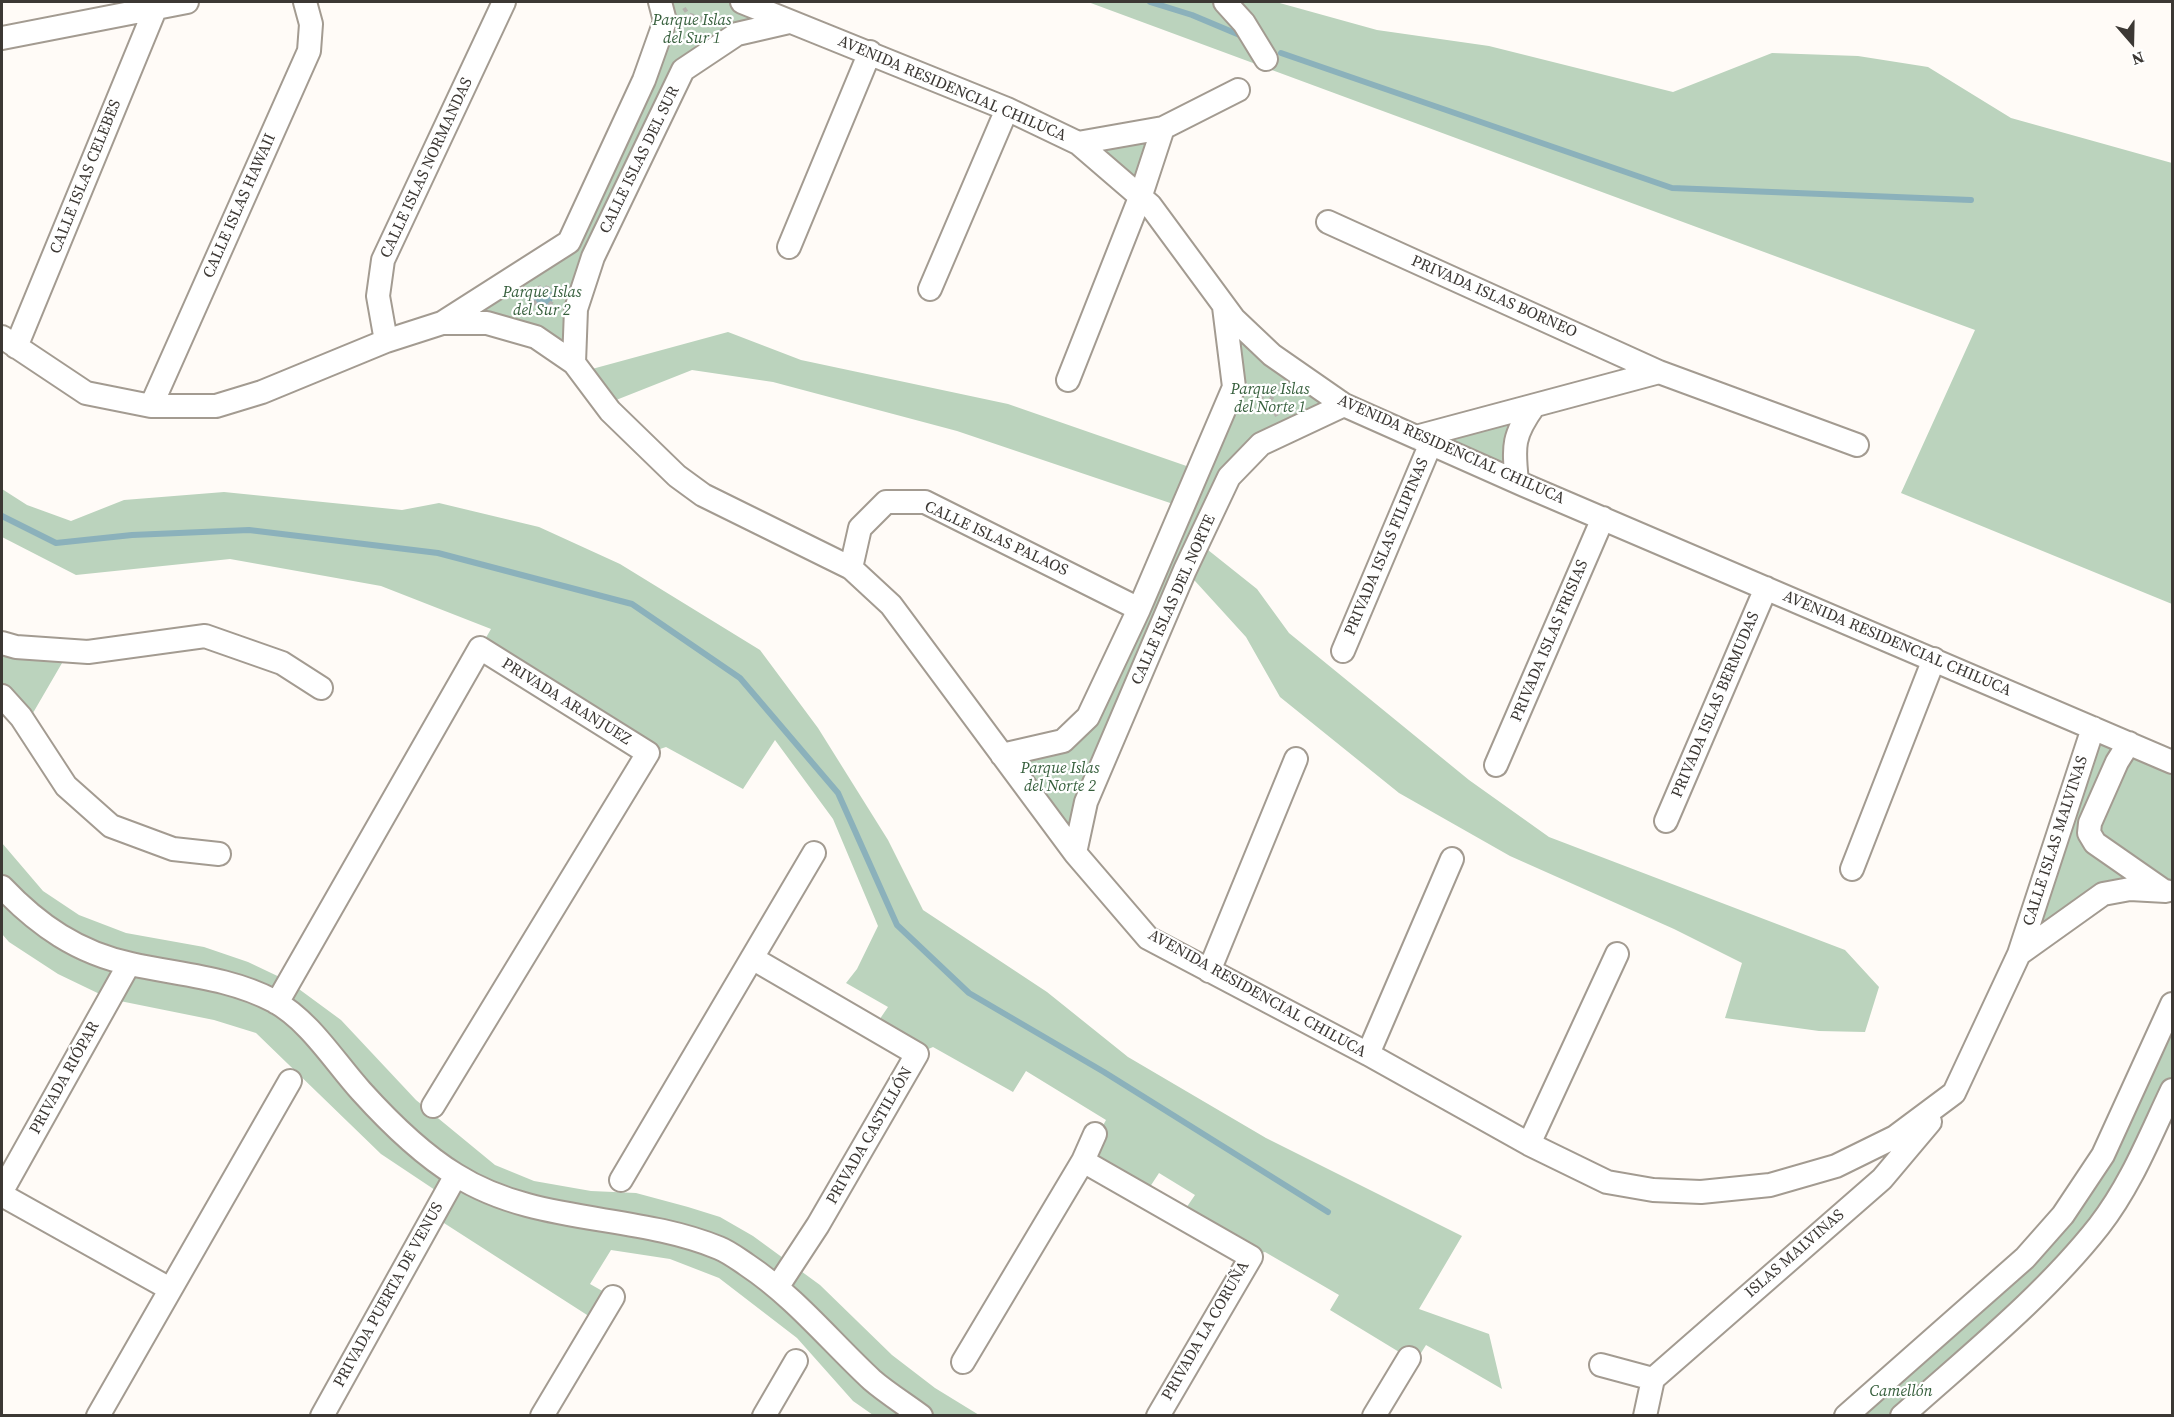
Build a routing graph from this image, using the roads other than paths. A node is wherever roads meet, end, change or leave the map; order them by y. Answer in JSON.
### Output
{"nodes":[{"id":1,"x":187,"y":2,"type":"edge"},
{"id":2,"x":305,"y":2,"type":"edge"},
{"id":3,"x":504,"y":2,"type":"edge"},
{"id":4,"x":660,"y":2,"type":"edge"},
{"id":5,"x":742,"y":2,"type":"edge"},
{"id":6,"x":1225,"y":2,"type":"edge"},
{"id":7,"x":156,"y":7,"type":"junction"},
{"id":8,"x":789,"y":22,"type":"junction"},
{"id":9,"x":2,"y":38,"type":"edge"},
{"id":10,"x":870,"y":52,"type":"junction"},
{"id":11,"x":1266,"y":58,"type":"dead end"},
{"id":12,"x":1238,"y":90,"type":"dead end"},
{"id":13,"x":1007,"y":109,"type":"junction"},
{"id":14,"x":1163,"y":128,"type":"junction"},
{"id":15,"x":1078,"y":143,"type":"junction"},
{"id":16,"x":1141,"y":195,"type":"junction"},
{"id":17,"x":1328,"y":222,"type":"dead end"},
{"id":18,"x":789,"y":247,"type":"dead end"},
{"id":19,"x":930,"y":289,"type":"dead end"},
{"id":20,"x":1224,"y":307,"type":"junction"},
{"id":21,"x":442,"y":324,"type":"junction"},
{"id":22,"x":386,"y":341,"type":"junction"},
{"id":23,"x":9,"y":342,"type":"edge"},
{"id":24,"x":574,"y":363,"type":"junction"},
{"id":25,"x":1659,"y":372,"type":"junction"},
{"id":26,"x":1068,"y":380,"type":"dead end"},
{"id":27,"x":1344,"y":405,"type":"junction"},
{"id":28,"x":151,"y":406,"type":"junction"},
{"id":29,"x":1534,"y":406,"type":"junction"},
{"id":30,"x":1424,"y":440,"type":"junction"},
{"id":31,"x":1857,"y":445,"type":"dead end"},
{"id":32,"x":1516,"y":480,"type":"junction"},
{"id":33,"x":1603,"y":518,"type":"junction"},
{"id":34,"x":851,"y":568,"type":"junction"},
{"id":35,"x":1766,"y":588,"type":"junction"},
{"id":36,"x":1139,"y":609,"type":"junction"},
{"id":37,"x":2,"y":643,"type":"edge"},
{"id":38,"x":1342,"y":651,"type":"dead end"},
{"id":39,"x":1934,"y":659,"type":"junction"},
{"id":40,"x":321,"y":688,"type":"dead end"},
{"id":41,"x":2,"y":696,"type":"edge"},
{"id":42,"x":2093,"y":728,"type":"junction"},
{"id":43,"x":2129,"y":743,"type":"junction"},
{"id":44,"x":1002,"y":755,"type":"junction"},
{"id":45,"x":1296,"y":759,"type":"dead end"},
{"id":46,"x":2172,"y":762,"type":"edge"},
{"id":47,"x":1496,"y":765,"type":"dead end"},
{"id":48,"x":1666,"y":822,"type":"dead end"},
{"id":49,"x":814,"y":853,"type":"dead end"},
{"id":50,"x":219,"y":854,"type":"dead end"},
{"id":51,"x":1075,"y":854,"type":"junction"},
{"id":52,"x":1452,"y":859,"type":"dead end"},
{"id":53,"x":1852,"y":869,"type":"dead end"},
{"id":54,"x":2,"y":886,"type":"edge"},
{"id":55,"x":2168,"y":891,"type":"edge"},
{"id":56,"x":1617,"y":954,"type":"dead end"},
{"id":57,"x":2019,"y":954,"type":"junction"},
{"id":58,"x":752,"y":958,"type":"junction"},
{"id":59,"x":129,"y":964,"type":"junction"},
{"id":60,"x":1209,"y":971,"type":"junction"},
{"id":61,"x":277,"y":1003,"type":"junction"},
{"id":62,"x":2172,"y":1004,"type":"edge"},
{"id":63,"x":1368,"y":1054,"type":"junction"},
{"id":64,"x":290,"y":1081,"type":"dead end"},
{"id":65,"x":2136,"y":1085,"type":"junction"},
{"id":66,"x":1954,"y":1093,"type":"junction"},
{"id":67,"x":2171,"y":1098,"type":"edge"},
{"id":68,"x":433,"y":1106,"type":"dead end"},
{"id":69,"x":1095,"y":1134,"type":"dead end"},
{"id":70,"x":1529,"y":1144,"type":"junction"},
{"id":71,"x":1083,"y":1161,"type":"junction"},
{"id":72,"x":456,"y":1175,"type":"junction"},
{"id":73,"x":621,"y":1180,"type":"dead end"},
{"id":74,"x":2,"y":1193,"type":"edge"},
{"id":75,"x":778,"y":1286,"type":"junction"},
{"id":76,"x":170,"y":1289,"type":"junction"},
{"id":77,"x":613,"y":1297,"type":"dead end"},
{"id":78,"x":1410,"y":1358,"type":"dead end"},
{"id":79,"x":796,"y":1361,"type":"dead end"},
{"id":80,"x":963,"y":1362,"type":"dead end"},
{"id":81,"x":1601,"y":1365,"type":"dead end"},
{"id":82,"x":1653,"y":1379,"type":"junction"},
{"id":83,"x":98,"y":1416,"type":"edge"},
{"id":84,"x":322,"y":1416,"type":"edge"},
{"id":85,"x":542,"y":1416,"type":"edge"},
{"id":86,"x":764,"y":1416,"type":"edge"},
{"id":87,"x":921,"y":1416,"type":"edge"},
{"id":88,"x":1158,"y":1416,"type":"edge"},
{"id":89,"x":1374,"y":1416,"type":"edge"},
{"id":90,"x":1644,"y":1416,"type":"edge"},
{"id":91,"x":1846,"y":1416,"type":"edge"},
{"id":92,"x":1902,"y":1416,"type":"edge"}],
"edges":[{"from":1,"to":7,"type":"street"},
{"from":2,"to":28,"type":"street","name":"CALLE ISLAS HAWAII"},
{"from":3,"to":22,"type":"street","name":"CALLE ISLAS NORMANDAS"},
{"from":4,"to":21,"type":"street","name":"CALLE ISLAS DEL SUR"},
{"from":5,"to":8,"type":"street","name":"AVENIDA RESIDENCIAL CHILUCA"},
{"from":6,"to":11,"type":"street"},
{"from":7,"to":9,"type":"street"},
{"from":7,"to":23,"type":"street","name":"CALLE ISLAS CELEBES"},
{"from":8,"to":10,"type":"street","name":"AVENIDA RESIDENCIAL CHILUCA"},
{"from":8,"to":24,"type":"street","name":"CALLE ISLAS DEL SUR"},
{"from":10,"to":13,"type":"street","name":"AVENIDA RESIDENCIAL CHILUCA"},
{"from":10,"to":18,"type":"street"},
{"from":12,"to":14,"type":"street"},
{"from":13,"to":15,"type":"street","name":"AVENIDA RESIDENCIAL CHILUCA"},
{"from":13,"to":19,"type":"street"},
{"from":14,"to":15,"type":"street"},
{"from":14,"to":16,"type":"street"},
{"from":15,"to":16,"type":"street","name":"AVENIDA RESIDENCIAL CHILUCA"},
{"from":16,"to":20,"type":"street","name":"AVENIDA RESIDENCIAL CHILUCA"},
{"from":16,"to":26,"type":"street"},
{"from":17,"to":25,"type":"street","name":"PRIVADA ISLAS BORNEO"},
{"from":20,"to":27,"type":"street","name":"AVENIDA RESIDENCIAL CHILUCA"},
{"from":20,"to":36,"type":"street","name":"CALLE ISLAS DEL NORTE"},
{"from":21,"to":22,"type":"street","name":"AVENIDA RESIDENCIAL CHILUCA"},
{"from":21,"to":24,"type":"street","name":"AVENIDA RESIDENCIAL CHILUCA"},
{"from":22,"to":28,"type":"street","name":"AVENIDA RESIDENCIAL CHILUCA"},
{"from":23,"to":28,"type":"street","name":"AVENIDA RESIDENCIAL CHILUCA"},
{"from":24,"to":34,"type":"street","name":"AVENIDA RESIDENCIAL CHILUCA"},
{"from":25,"to":29,"type":"street"},
{"from":25,"to":31,"type":"street","name":"PRIVADA ISLAS BORNEO"},
{"from":27,"to":30,"type":"street","name":"AVENIDA RESIDENCIAL CHILUCA"},
{"from":27,"to":51,"type":"street","name":"CALLE ISLAS DEL NORTE"},
{"from":29,"to":30,"type":"street"},
{"from":29,"to":32,"type":"street"},
{"from":30,"to":32,"type":"street","name":"AVENIDA RESIDENCIAL CHILUCA"},
{"from":30,"to":38,"type":"street","name":"PRIVADA ISLAS FILIPINAS"},
{"from":32,"to":33,"type":"street","name":"AVENIDA RESIDENCIAL CHILUCA"},
{"from":33,"to":35,"type":"street","name":"AVENIDA RESIDENCIAL CHILUCA"},
{"from":33,"to":47,"type":"street","name":"PRIVADA ISLAS FRISIAS"},
{"from":34,"to":36,"type":"street","name":"CALLE ISLAS PALAOS"},
{"from":34,"to":44,"type":"street","name":"AVENIDA RESIDENCIAL CHILUCA"},
{"from":35,"to":39,"type":"street","name":"AVENIDA RESIDENCIAL CHILUCA"},
{"from":35,"to":48,"type":"street","name":"PRIVADA ISLAS BERMUDAS"},
{"from":36,"to":44,"type":"street","name":"CALLE ISLAS DEL NORTE"},
{"from":37,"to":40,"type":"street"},
{"from":39,"to":42,"type":"street","name":"AVENIDA RESIDENCIAL CHILUCA"},
{"from":39,"to":53,"type":"street"},
{"from":41,"to":50,"type":"street"},
{"from":42,"to":43,"type":"street","name":"AVENIDA RESIDENCIAL CHILUCA"},
{"from":42,"to":57,"type":"street","name":"CALLE ISLAS MALVINAS"},
{"from":43,"to":46,"type":"street","name":"AVENIDA RESIDENCIAL CHILUCA"},
{"from":43,"to":55,"type":"street"},
{"from":44,"to":51,"type":"street","name":"AVENIDA RESIDENCIAL CHILUCA"},
{"from":45,"to":60,"type":"street"},
{"from":49,"to":58,"type":"street"},
{"from":51,"to":60,"type":"street","name":"AVENIDA RESIDENCIAL CHILUCA"},
{"from":52,"to":63,"type":"street"},
{"from":54,"to":59,"type":"street"},
{"from":55,"to":57,"type":"street","name":"AVENIDA RESIDENCIAL CHILUCA"},
{"from":56,"to":70,"type":"street"},
{"from":57,"to":66,"type":"street","name":"AVENIDA RESIDENCIAL CHILUCA"},
{"from":58,"to":73,"type":"street"},
{"from":58,"to":75,"type":"street","name":"PRIVADA CASTILLÓN"},
{"from":59,"to":61,"type":"street"},
{"from":59,"to":74,"type":"street","name":"PRIVADA RIÓPAR"},
{"from":60,"to":63,"type":"street","name":"AVENIDA RESIDENCIAL CHILUCA"},
{"from":61,"to":68,"type":"street","name":"PRIVADA ARANJUEZ"},
{"from":61,"to":72,"type":"street"},
{"from":62,"to":65,"type":"street"},
{"from":63,"to":70,"type":"street","name":"AVENIDA RESIDENCIAL CHILUCA"},
{"from":64,"to":76,"type":"street"},
{"from":65,"to":67,"type":"street"},
{"from":65,"to":91,"type":"street"},
{"from":66,"to":70,"type":"street","name":"AVENIDA RESIDENCIAL CHILUCA"},
{"from":66,"to":82,"type":"street","name":"ISLAS MALVINAS"},
{"from":67,"to":92,"type":"street"},
{"from":69,"to":71,"type":"street"},
{"from":71,"to":80,"type":"street"},
{"from":71,"to":88,"type":"street","name":"PRIVADA LA CORUÑA"},
{"from":72,"to":75,"type":"street"},
{"from":72,"to":84,"type":"street","name":"PRIVADA PUERTA DE VENUS"},
{"from":74,"to":76,"type":"street","name":"PRIVADA RIÓPAR"},
{"from":75,"to":87,"type":"street"},
{"from":76,"to":83,"type":"street"},
{"from":77,"to":85,"type":"street"},
{"from":78,"to":89,"type":"street"},
{"from":79,"to":86,"type":"street"},
{"from":81,"to":82,"type":"street"},
{"from":82,"to":90,"type":"street"}]}
